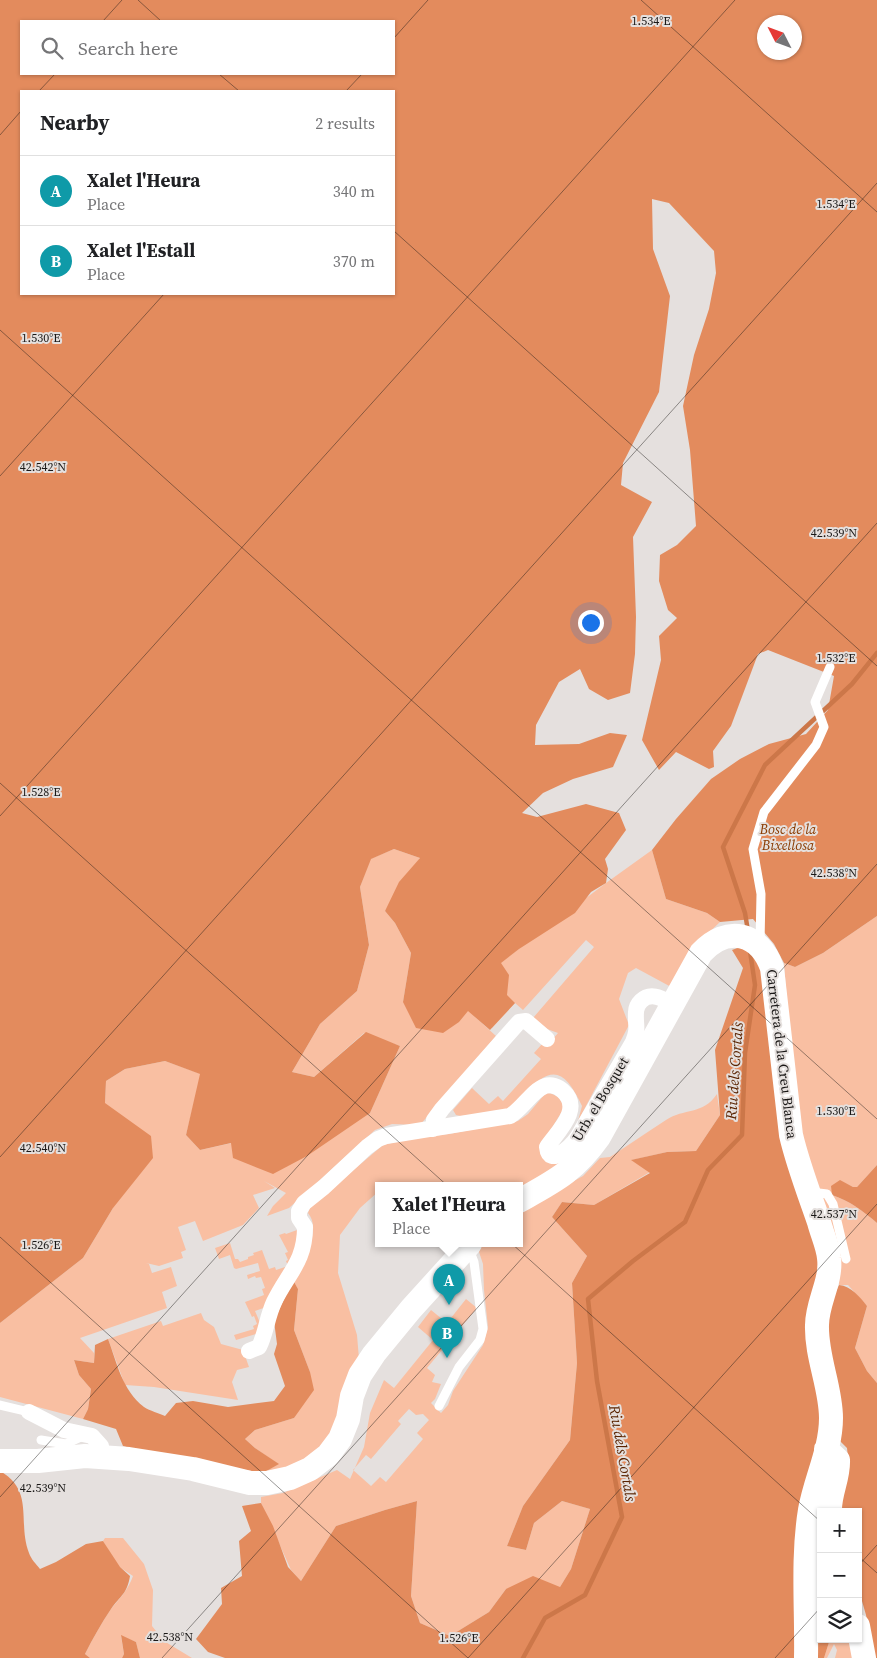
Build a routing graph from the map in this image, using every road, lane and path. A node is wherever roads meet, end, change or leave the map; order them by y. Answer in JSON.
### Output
{"nodes":[{"id":1,"x":830,"y":667,"type":"dead end"},
{"id":2,"x":760,"y":946,"type":"junction"},
{"id":3,"x":673,"y":1004,"type":"junction"},
{"id":4,"x":547,"y":1039,"type":"dead end"},
{"id":5,"x":433,"y":1129,"type":"junction"},
{"id":6,"x":810,"y":1196,"type":"junction"},
{"id":7,"x":523,"y":1199,"type":"edge"},
{"id":8,"x":467,"y":1247,"type":"edge"},
{"id":9,"x":470,"y":1247,"type":"edge"},
{"id":10,"x":846,"y":1259,"type":"dead end"},
{"id":11,"x":249,"y":1351,"type":"dead end"},
{"id":12,"x":0,"y":1405,"type":"edge"},
{"id":13,"x":439,"y":1406,"type":"dead end"},
{"id":14,"x":29,"y":1412,"type":"joint"},
{"id":15,"x":85,"y":1435,"type":"junction"},
{"id":16,"x":41,"y":1440,"type":"dead end"},
{"id":17,"x":826,"y":1449,"type":"junction"},
{"id":18,"x":102,"y":1457,"type":"junction"},
{"id":19,"x":0,"y":1461,"type":"edge"},
{"id":20,"x":830,"y":1508,"type":"edge"},
{"id":21,"x":861,"y":1643,"type":"edge"},
{"id":22,"x":806,"y":1658,"type":"edge"},
{"id":23,"x":864,"y":1658,"type":"edge"}],
"edges":[{"from":1,"to":2,"type":"lane"},
{"from":2,"to":3,"type":"main road"},
{"from":2,"to":6,"type":"main road","name":"Carretera de la Creu Blanca"},
{"from":3,"to":5,"type":"street","name":"Urb. el Bosquet"},
{"from":3,"to":7,"type":"main road"},
{"from":4,"to":5,"type":"street"},
{"from":5,"to":11,"type":"street","name":"Urb. el Bosquet"},
{"from":6,"to":10,"type":"lane"},
{"from":6,"to":17,"type":"main road","name":"Carretera de la Creu Blanca"},
{"from":8,"to":18,"type":"main road"},
{"from":9,"to":13,"type":"lane"},
{"from":12,"to":14,"type":"lane"},
{"from":14,"to":15,"type":"street"},
{"from":15,"to":16,"type":"lane"},
{"from":15,"to":18,"type":"street"},
{"from":17,"to":20,"type":"main road"},
{"from":17,"to":22,"type":"main road","name":"Carretera de la Creu Blanca"},
{"from":18,"to":19,"type":"main road"},
{"from":21,"to":23,"type":"main road"}]}
